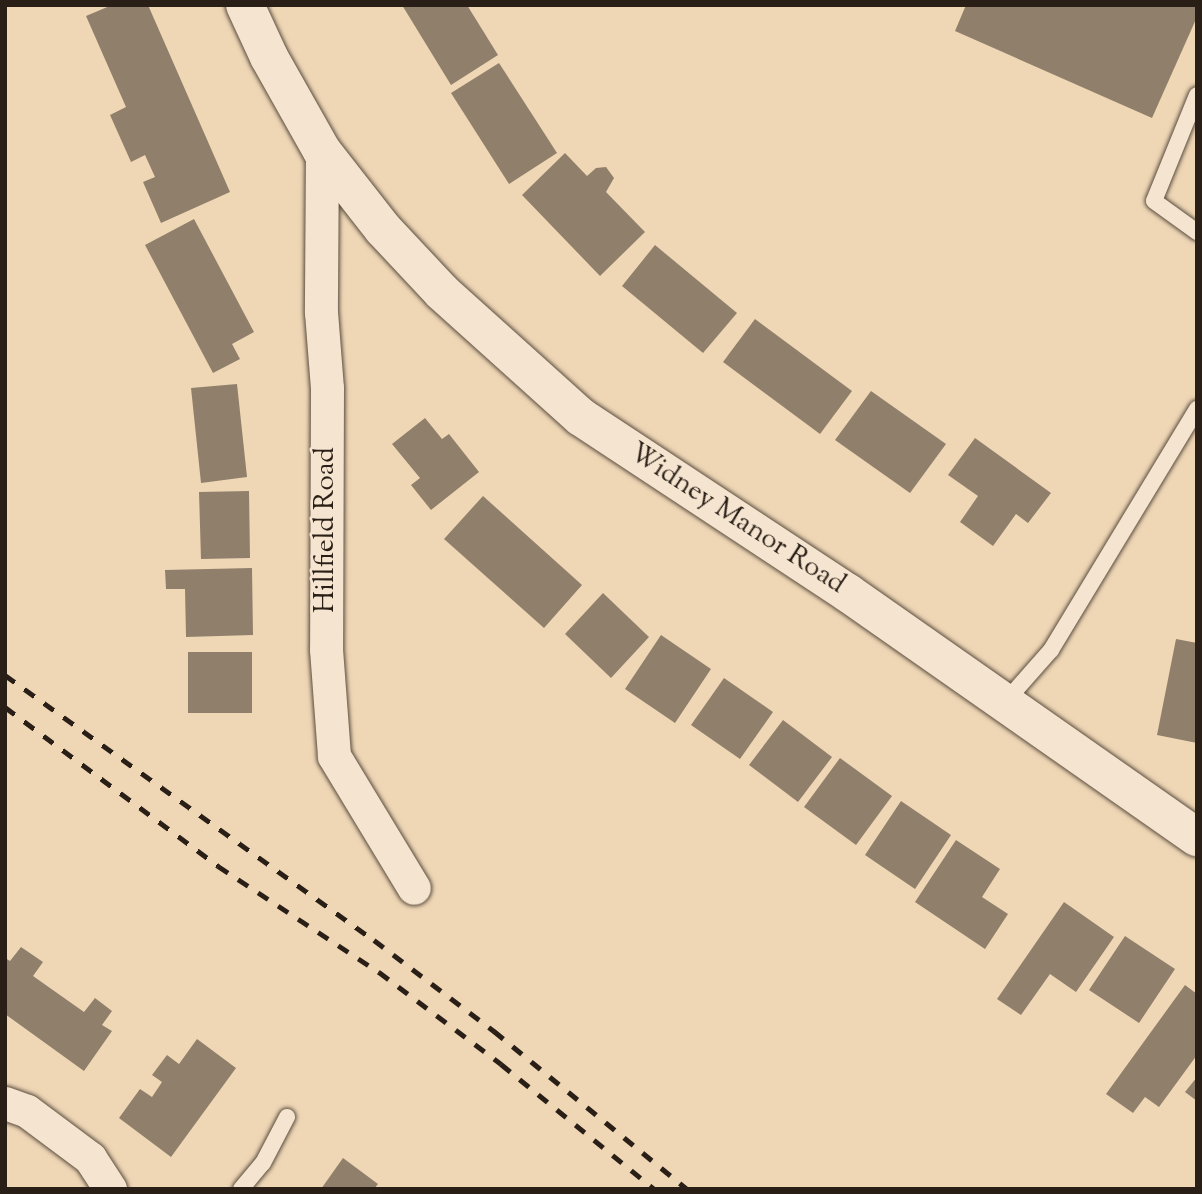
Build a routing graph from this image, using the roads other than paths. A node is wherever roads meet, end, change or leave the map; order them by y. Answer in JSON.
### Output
{"nodes":[{"id":1,"x":246,"y":5,"type":"edge"},
{"id":2,"x":1197,"y":95,"type":"edge"},
{"id":3,"x":321,"y":150,"type":"junction"},
{"id":4,"x":1197,"y":232,"type":"edge"},
{"id":5,"x":1197,"y":409,"type":"edge"},
{"id":6,"x":1006,"y":701,"type":"junction"},
{"id":7,"x":1197,"y":837,"type":"edge"},
{"id":8,"x":414,"y":888,"type":"dead end"},
{"id":9,"x":5,"y":1103,"type":"edge"},
{"id":10,"x":287,"y":1118,"type":"dead end"},
{"id":11,"x":110,"y":1189,"type":"edge"},
{"id":12,"x":241,"y":1189,"type":"edge"}],
"edges":[{"from":1,"to":3,"type":"street","name":"Widney Manor Road"},
{"from":2,"to":4,"type":"lane"},
{"from":3,"to":6,"type":"street","name":"Widney Manor Road"},
{"from":3,"to":8,"type":"street","name":"Hillfield Road"},
{"from":5,"to":6,"type":"lane"},
{"from":6,"to":7,"type":"street","name":"Widney Manor Road"},
{"from":9,"to":11,"type":"street"},
{"from":10,"to":12,"type":"lane"}]}
